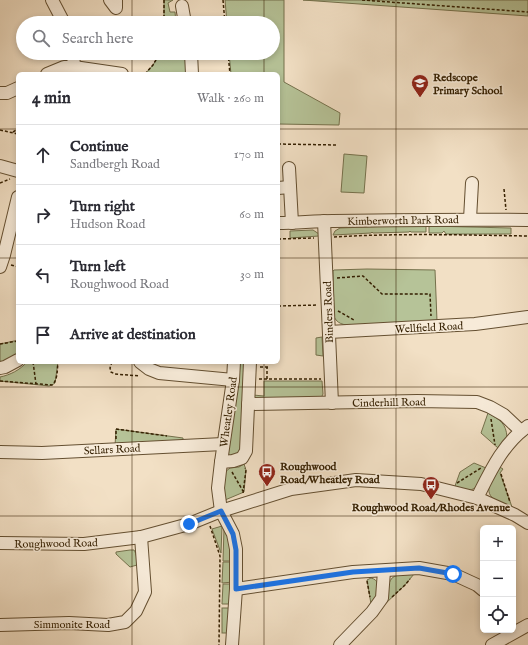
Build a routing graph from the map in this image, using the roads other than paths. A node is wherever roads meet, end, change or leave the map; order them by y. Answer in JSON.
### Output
{"nodes":[{"id":1,"x":52,"y":0,"type":"edge"},
{"id":2,"x":110,"y":0,"type":"edge"},
{"id":3,"x":116,"y":0,"type":"edge"},
{"id":4,"x":182,"y":6,"type":"dead end"},
{"id":5,"x":60,"y":16,"type":"edge"},
{"id":6,"x":184,"y":16,"type":"edge"},
{"id":7,"x":74,"y":60,"type":"edge"},
{"id":8,"x":191,"y":60,"type":"edge"},
{"id":9,"x":74,"y":67,"type":"junction"},
{"id":10,"x":52,"y":72,"type":"edge"},
{"id":11,"x":108,"y":72,"type":"edge"},
{"id":12,"x":192,"y":72,"type":"edge"},
{"id":13,"x":16,"y":89,"type":"edge"},
{"id":14,"x":0,"y":93,"type":"edge"},
{"id":15,"x":0,"y":166,"type":"edge"},
{"id":16,"x":289,"y":168,"type":"dead end"},
{"id":17,"x":16,"y":170,"type":"edge"},
{"id":18,"x":472,"y":183,"type":"dead end"},
{"id":19,"x":284,"y":187,"type":"edge"},
{"id":20,"x":16,"y":205,"type":"edge"},
{"id":21,"x":470,"y":219,"type":"junction"},
{"id":22,"x":528,"y":220,"type":"edge"},
{"id":23,"x":324,"y":221,"type":"junction"},
{"id":24,"x":280,"y":223,"type":"edge"},
{"id":25,"x":292,"y":223,"type":"junction"},
{"id":26,"x":0,"y":266,"type":"edge"},
{"id":27,"x":528,"y":317,"type":"edge"},
{"id":28,"x":329,"y":332,"type":"junction"},
{"id":29,"x":16,"y":361,"type":"edge"},
{"id":30,"x":143,"y":364,"type":"edge"},
{"id":31,"x":234,"y":364,"type":"edge"},
{"id":32,"x":254,"y":364,"type":"edge"},
{"id":33,"x":0,"y":368,"type":"edge"},
{"id":34,"x":232,"y":380,"type":"junction"},
{"id":35,"x":332,"y":403,"type":"junction"},
{"id":36,"x":248,"y":404,"type":"junction"},
{"id":37,"x":524,"y":428,"type":"edge"},
{"id":38,"x":224,"y":444,"type":"junction"},
{"id":39,"x":0,"y":452,"type":"edge"},
{"id":40,"x":224,"y":462,"type":"junction"},
{"id":41,"x":477,"y":498,"type":"junction"},
{"id":42,"x":221,"y":511,"type":"junction"},
{"id":43,"x":528,"y":523,"type":"edge"},
{"id":44,"x":141,"y":537,"type":"junction"},
{"id":45,"x":0,"y":543,"type":"edge"},
{"id":46,"x":384,"y":570,"type":"junction"},
{"id":47,"x":480,"y":588,"type":"edge"},
{"id":48,"x":236,"y":589,"type":"junction"},
{"id":49,"x":0,"y":624,"type":"edge"},
{"id":50,"x":520,"y":627,"type":"edge"},
{"id":51,"x":500,"y":643,"type":"edge"},
{"id":52,"x":232,"y":645,"type":"edge"},
{"id":53,"x":340,"y":645,"type":"edge"}],
"edges":[{"from":1,"to":5,"type":"street"},
{"from":2,"to":3,"type":"street"},
{"from":4,"to":6,"type":"street"},
{"from":7,"to":9,"type":"street"},
{"from":8,"to":12,"type":"street"},
{"from":9,"to":10,"type":"street"},
{"from":9,"to":11,"type":"street"},
{"from":13,"to":14,"type":"street"},
{"from":15,"to":17,"type":"street"},
{"from":16,"to":19,"type":"street"},
{"from":18,"to":21,"type":"street"},
{"from":19,"to":25,"type":"street"},
{"from":20,"to":26,"type":"street"},
{"from":21,"to":22,"type":"street","name":"Kimberworth Park Road"},
{"from":21,"to":23,"type":"street","name":"Kimberworth Park Road"},
{"from":23,"to":25,"type":"street","name":"Kimberworth Park Road"},
{"from":23,"to":28,"type":"street","name":"Binders Road"},
{"from":24,"to":25,"type":"street","name":"Kimberworth Park Road"},
{"from":27,"to":28,"type":"street","name":"Wellfield Road"},
{"from":28,"to":35,"type":"street","name":"Binders Road"},
{"from":29,"to":33,"type":"street"},
{"from":30,"to":34,"type":"street"},
{"from":31,"to":34,"type":"street","name":"Wheatley Road"},
{"from":32,"to":36,"type":"street","name":"Wheatley Road"},
{"from":34,"to":38,"type":"street","name":"Wheatley Road"},
{"from":35,"to":36,"type":"street","name":"Cinderhill Road"},
{"from":35,"to":37,"type":"street","name":"Cinderhill Road"},
{"from":36,"to":40,"type":"street","name":"Wheatley Road"},
{"from":37,"to":41,"type":"street"},
{"from":38,"to":39,"type":"street","name":"Sellars Road"},
{"from":38,"to":40,"type":"street","name":"Wheatley Road"},
{"from":40,"to":42,"type":"street","name":"Wheatley Road"},
{"from":41,"to":42,"type":"street","name":"Roughwood Road"},
{"from":41,"to":43,"type":"street","name":"Roughwood Road"},
{"from":42,"to":44,"type":"street","name":"Roughwood Road"},
{"from":42,"to":48,"type":"street"},
{"from":44,"to":45,"type":"street","name":"Roughwood Road"},
{"from":44,"to":49,"type":"street","name":"Simmonite Road"},
{"from":46,"to":47,"type":"street"},
{"from":46,"to":48,"type":"street"},
{"from":46,"to":53,"type":"street"},
{"from":48,"to":52,"type":"street"},
{"from":50,"to":51,"type":"street"}]}
